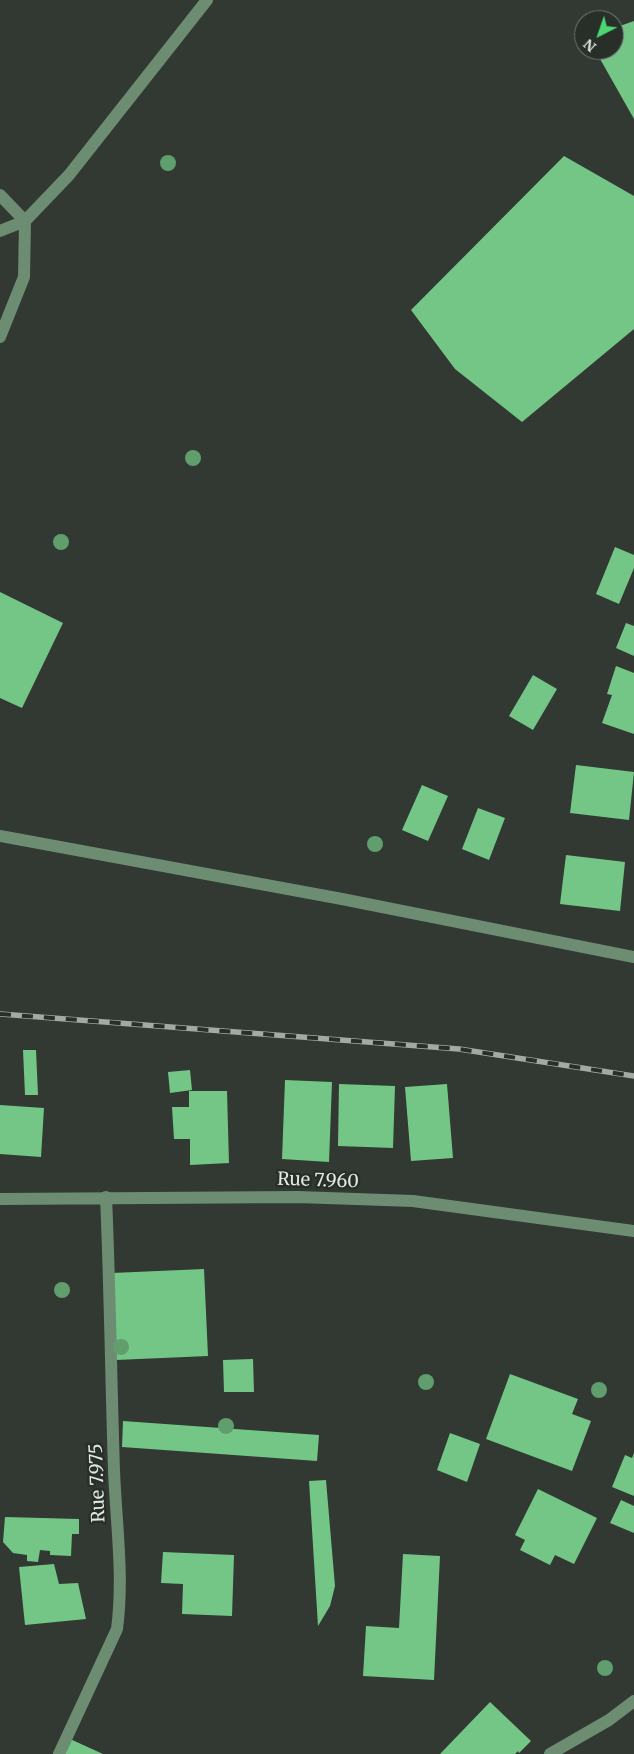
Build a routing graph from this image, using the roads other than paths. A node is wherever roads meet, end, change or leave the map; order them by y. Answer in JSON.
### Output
{"nodes":[{"id":1,"x":207,"y":0,"type":"edge"},
{"id":2,"x":0,"y":195,"type":"edge"},
{"id":3,"x":25,"y":221,"type":"junction"},
{"id":4,"x":0,"y":231,"type":"edge"},
{"id":5,"x":0,"y":337,"type":"edge"},
{"id":6,"x":0,"y":836,"type":"edge"},
{"id":7,"x":634,"y":957,"type":"edge"},
{"id":8,"x":106,"y":1197,"type":"junction"},
{"id":9,"x":0,"y":1199,"type":"edge"},
{"id":10,"x":634,"y":1231,"type":"edge"},
{"id":11,"x":634,"y":1701,"type":"edge"},
{"id":12,"x":59,"y":1754,"type":"edge"},
{"id":13,"x":550,"y":1754,"type":"edge"}],
"edges":[{"from":1,"to":3,"type":"street"},
{"from":2,"to":3,"type":"street"},
{"from":3,"to":4,"type":"street"},
{"from":3,"to":5,"type":"street"},
{"from":6,"to":7,"type":"street"},
{"from":8,"to":9,"type":"street","name":"Rue 7.960"},
{"from":8,"to":10,"type":"street","name":"Rue 7.960"},
{"from":8,"to":12,"type":"street","name":"Rue 7.975"},
{"from":11,"to":13,"type":"street"}]}
